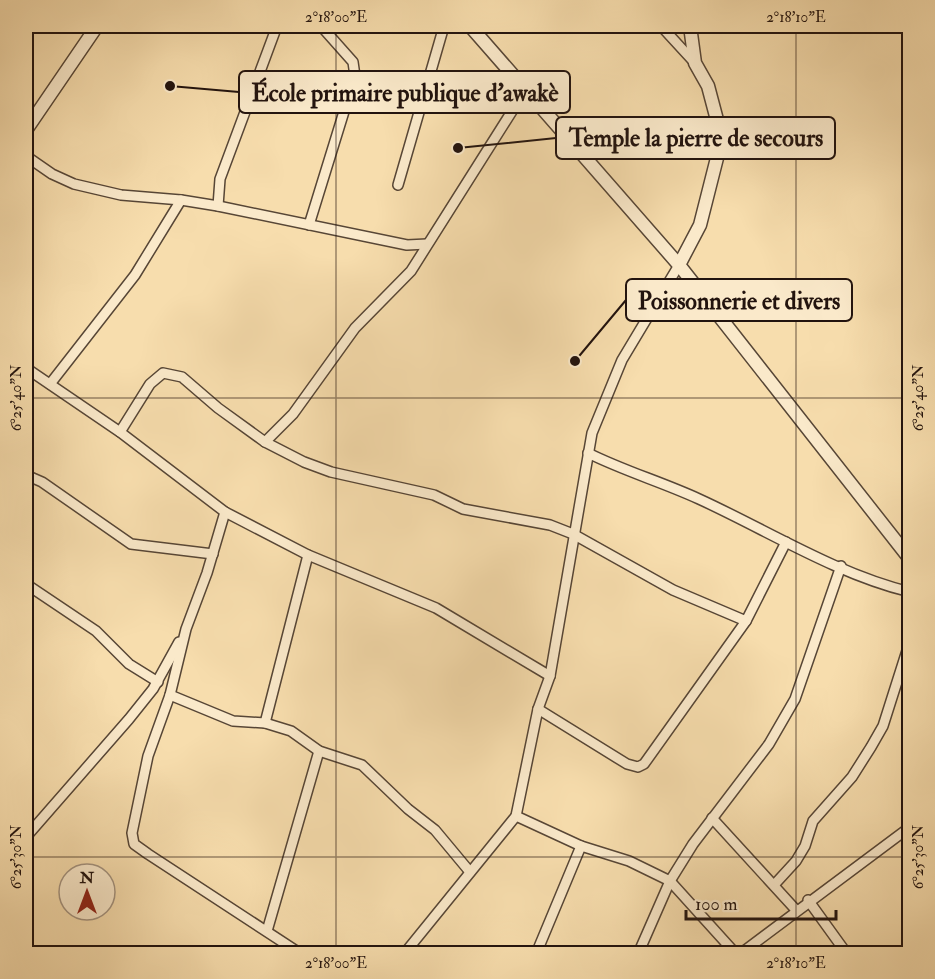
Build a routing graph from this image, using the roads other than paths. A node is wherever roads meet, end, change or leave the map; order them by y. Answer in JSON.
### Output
{"nodes":[{"id":1,"x":97,"y":26,"type":"edge"},
{"id":2,"x":277,"y":26,"type":"edge"},
{"id":3,"x":321,"y":26,"type":"edge"},
{"id":4,"x":444,"y":26,"type":"edge"},
{"id":5,"x":470,"y":26,"type":"edge"},
{"id":6,"x":661,"y":26,"type":"edge"},
{"id":7,"x":690,"y":26,"type":"edge"},
{"id":8,"x":695,"y":63,"type":"junction"},
{"id":9,"x":525,"y":89,"type":"junction"},
{"id":10,"x":26,"y":130,"type":"edge"},
{"id":11,"x":26,"y":156,"type":"edge"},
{"id":12,"x":398,"y":185,"type":"dead end"},
{"id":13,"x":181,"y":200,"type":"junction"},
{"id":14,"x":218,"y":206,"type":"junction"},
{"id":15,"x":309,"y":225,"type":"junction"},
{"id":16,"x":427,"y":244,"type":"junction"},
{"id":17,"x":679,"y":265,"type":"junction"},
{"id":18,"x":26,"y":368,"type":"edge"},
{"id":19,"x":50,"y":384,"type":"junction"},
{"id":20,"x":120,"y":432,"type":"junction"},
{"id":21,"x":265,"y":442,"type":"junction"},
{"id":22,"x":588,"y":453,"type":"junction"},
{"id":23,"x":26,"y":475,"type":"edge"},
{"id":24,"x":225,"y":512,"type":"junction"},
{"id":25,"x":573,"y":534,"type":"junction"},
{"id":26,"x":786,"y":542,"type":"junction"},
{"id":27,"x":213,"y":554,"type":"junction"},
{"id":28,"x":308,"y":555,"type":"junction"},
{"id":29,"x":909,"y":558,"type":"edge"},
{"id":30,"x":841,"y":566,"type":"junction"},
{"id":31,"x":26,"y":584,"type":"edge"},
{"id":32,"x":909,"y":592,"type":"edge"},
{"id":33,"x":746,"y":621,"type":"junction"},
{"id":34,"x":186,"y":629,"type":"junction"},
{"id":35,"x":909,"y":641,"type":"edge"},
{"id":36,"x":550,"y":676,"type":"junction"},
{"id":37,"x":158,"y":682,"type":"junction"},
{"id":38,"x":170,"y":695,"type":"junction"},
{"id":39,"x":538,"y":709,"type":"junction"},
{"id":40,"x":264,"y":723,"type":"junction"},
{"id":41,"x":319,"y":752,"type":"junction"},
{"id":42,"x":516,"y":816,"type":"junction"},
{"id":43,"x":712,"y":818,"type":"junction"},
{"id":44,"x":909,"y":827,"type":"edge"},
{"id":45,"x":26,"y":837,"type":"edge"},
{"id":46,"x":581,"y":846,"type":"junction"},
{"id":47,"x":470,"y":872,"type":"junction"},
{"id":48,"x":670,"y":881,"type":"junction"},
{"id":49,"x":774,"y":885,"type":"junction"},
{"id":50,"x":808,"y":900,"type":"junction"},
{"id":51,"x":796,"y":910,"type":"junction"},
{"id":52,"x":267,"y":931,"type":"junction"},
{"id":53,"x":301,"y":954,"type":"edge"},
{"id":54,"x":404,"y":954,"type":"edge"},
{"id":55,"x":536,"y":954,"type":"edge"},
{"id":56,"x":638,"y":954,"type":"edge"},
{"id":57,"x":738,"y":954,"type":"edge"},
{"id":58,"x":847,"y":954,"type":"edge"}],
"edges":[{"from":1,"to":10,"type":"street"},
{"from":2,"to":14,"type":"street"},
{"from":3,"to":15,"type":"street"},
{"from":4,"to":12,"type":"street"},
{"from":5,"to":9,"type":"street"},
{"from":6,"to":8,"type":"street"},
{"from":7,"to":8,"type":"street"},
{"from":8,"to":17,"type":"street"},
{"from":9,"to":16,"type":"street"},
{"from":9,"to":17,"type":"street"},
{"from":11,"to":13,"type":"street"},
{"from":13,"to":14,"type":"street"},
{"from":13,"to":19,"type":"street"},
{"from":14,"to":15,"type":"street"},
{"from":15,"to":16,"type":"street"},
{"from":16,"to":21,"type":"street"},
{"from":17,"to":22,"type":"street"},
{"from":17,"to":29,"type":"street"},
{"from":18,"to":19,"type":"street"},
{"from":19,"to":20,"type":"street"},
{"from":20,"to":21,"type":"street"},
{"from":20,"to":24,"type":"street"},
{"from":21,"to":25,"type":"street"},
{"from":22,"to":25,"type":"street"},
{"from":22,"to":26,"type":"street"},
{"from":23,"to":27,"type":"street"},
{"from":24,"to":27,"type":"street"},
{"from":24,"to":28,"type":"street"},
{"from":25,"to":33,"type":"street"},
{"from":25,"to":36,"type":"street"},
{"from":26,"to":30,"type":"street"},
{"from":26,"to":33,"type":"street"},
{"from":27,"to":34,"type":"street"},
{"from":28,"to":36,"type":"street"},
{"from":28,"to":40,"type":"street"},
{"from":30,"to":32,"type":"street"},
{"from":30,"to":43,"type":"street"},
{"from":31,"to":37,"type":"street"},
{"from":33,"to":39,"type":"street"},
{"from":34,"to":37,"type":"street"},
{"from":34,"to":38,"type":"street"},
{"from":35,"to":49,"type":"street"},
{"from":36,"to":39,"type":"street"},
{"from":37,"to":45,"type":"street"},
{"from":38,"to":40,"type":"street"},
{"from":38,"to":52,"type":"street"},
{"from":39,"to":42,"type":"street"},
{"from":40,"to":41,"type":"street"},
{"from":41,"to":47,"type":"street"},
{"from":41,"to":52,"type":"street"},
{"from":42,"to":46,"type":"street"},
{"from":42,"to":47,"type":"street"},
{"from":43,"to":48,"type":"street"},
{"from":43,"to":49,"type":"street"},
{"from":44,"to":50,"type":"street"},
{"from":46,"to":48,"type":"street"},
{"from":46,"to":55,"type":"street"},
{"from":47,"to":54,"type":"street"},
{"from":48,"to":56,"type":"street"},
{"from":48,"to":57,"type":"street"},
{"from":49,"to":51,"type":"street"},
{"from":50,"to":51,"type":"street"},
{"from":50,"to":58,"type":"street"},
{"from":51,"to":57,"type":"street"},
{"from":52,"to":53,"type":"street"}]}
